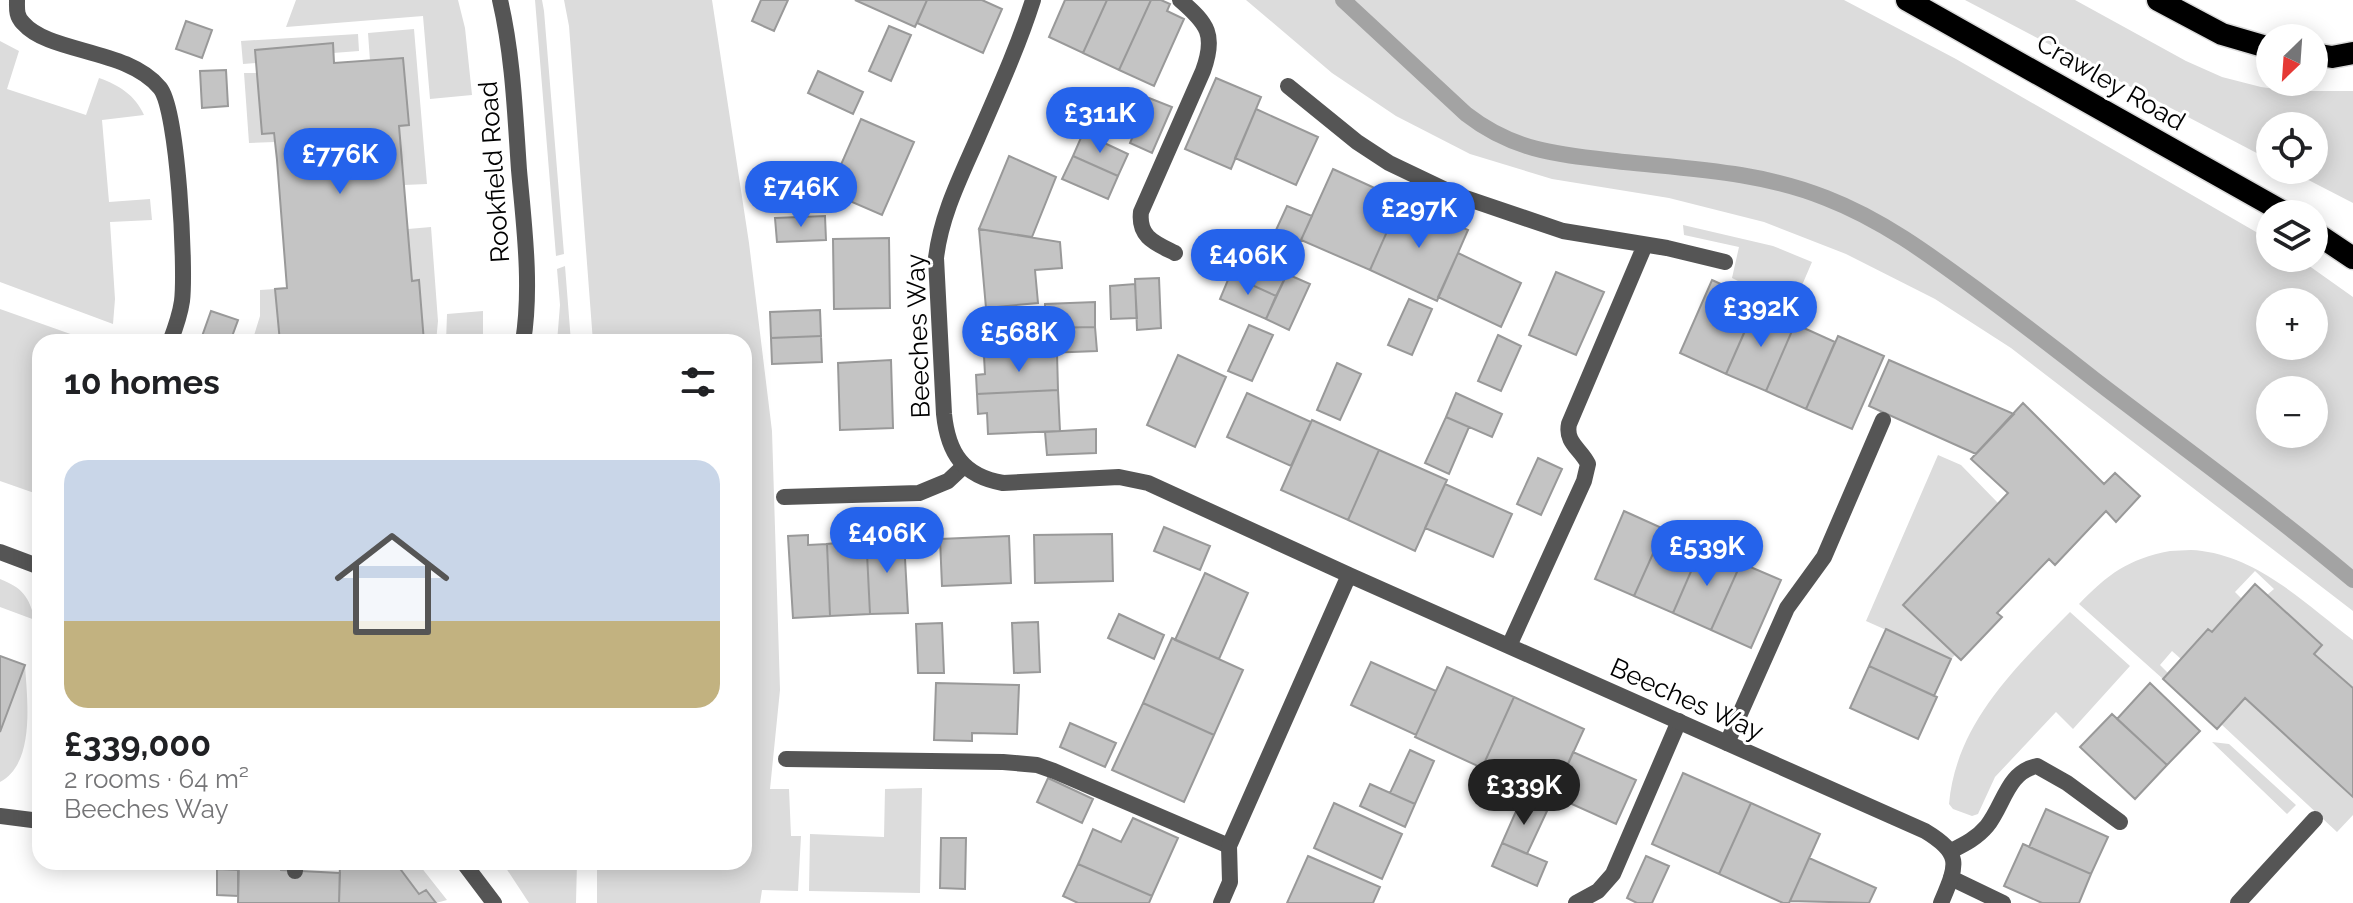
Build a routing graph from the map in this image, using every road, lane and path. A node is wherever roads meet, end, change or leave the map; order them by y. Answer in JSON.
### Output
{"nodes":[{"id":1,"x":17,"y":0,"type":"edge"},
{"id":2,"x":500,"y":0,"type":"edge"},
{"id":3,"x":1033,"y":0,"type":"edge"},
{"id":4,"x":1180,"y":0,"type":"edge"},
{"id":5,"x":1907,"y":0,"type":"edge"},
{"id":6,"x":2158,"y":0,"type":"edge"},
{"id":7,"x":2256,"y":44,"type":"edge"},
{"id":8,"x":2353,"y":53,"type":"edge"},
{"id":9,"x":2328,"y":56,"type":"edge"},
{"id":10,"x":1288,"y":86,"type":"dead end"},
{"id":11,"x":2262,"y":200,"type":"edge"},
{"id":12,"x":2328,"y":241,"type":"edge"},
{"id":13,"x":1645,"y":245,"type":"junction"},
{"id":14,"x":1175,"y":253,"type":"dead end"},
{"id":15,"x":2353,"y":258,"type":"edge"},
{"id":16,"x":1725,"y":262,"type":"dead end"},
{"id":17,"x":172,"y":334,"type":"edge"},
{"id":18,"x":523,"y":334,"type":"edge"},
{"id":19,"x":1883,"y":420,"type":"dead end"},
{"id":20,"x":964,"y":466,"type":"junction"},
{"id":21,"x":784,"y":497,"type":"dead end"},
{"id":22,"x":0,"y":552,"type":"edge"},
{"id":23,"x":32,"y":564,"type":"edge"},
{"id":24,"x":1349,"y":575,"type":"junction"},
{"id":25,"x":1509,"y":646,"type":"junction"},
{"id":26,"x":1679,"y":721,"type":"junction"},
{"id":27,"x":1727,"y":743,"type":"junction"},
{"id":28,"x":786,"y":759,"type":"dead end"},
{"id":29,"x":0,"y":816,"type":"edge"},
{"id":30,"x":2315,"y":819,"type":"dead end"},
{"id":31,"x":32,"y":820,"type":"edge"},
{"id":32,"x":2120,"y":822,"type":"dead end"},
{"id":33,"x":1229,"y":846,"type":"junction"},
{"id":34,"x":1951,"y":851,"type":"junction"},
{"id":35,"x":469,"y":870,"type":"edge"},
{"id":36,"x":1951,"y":878,"type":"junction"},
{"id":37,"x":494,"y":903,"type":"edge"},
{"id":38,"x":1221,"y":903,"type":"edge"},
{"id":39,"x":1576,"y":903,"type":"edge"},
{"id":40,"x":1941,"y":903,"type":"edge"},
{"id":41,"x":2003,"y":903,"type":"edge"},
{"id":42,"x":2238,"y":903,"type":"edge"}],
"edges":[{"from":1,"to":17,"type":"street"},
{"from":2,"to":18,"type":"street","name":"Rookfield Road"},
{"from":3,"to":20,"type":"street","name":"Beeches Way"},
{"from":4,"to":14,"type":"street"},
{"from":5,"to":11,"type":"highway","name":"Crawley Road"},
{"from":6,"to":7,"type":"highway"},
{"from":8,"to":9,"type":"highway"},
{"from":10,"to":13,"type":"street"},
{"from":12,"to":15,"type":"highway"},
{"from":13,"to":16,"type":"street"},
{"from":13,"to":25,"type":"street"},
{"from":19,"to":27,"type":"street"},
{"from":20,"to":21,"type":"street"},
{"from":20,"to":24,"type":"street","name":"Beeches Way"},
{"from":22,"to":23,"type":"street"},
{"from":24,"to":25,"type":"street","name":"Beeches Way"},
{"from":24,"to":33,"type":"street"},
{"from":25,"to":26,"type":"street","name":"Beeches Way"},
{"from":26,"to":27,"type":"street","name":"Beeches Way"},
{"from":26,"to":39,"type":"street"},
{"from":27,"to":34,"type":"street","name":"Beeches Way"},
{"from":28,"to":33,"type":"street"},
{"from":29,"to":31,"type":"street"},
{"from":30,"to":42,"type":"street"},
{"from":32,"to":34,"type":"street"},
{"from":33,"to":38,"type":"street"},
{"from":34,"to":36,"type":"street"},
{"from":35,"to":37,"type":"street"},
{"from":36,"to":40,"type":"street"},
{"from":36,"to":41,"type":"street"}]}
